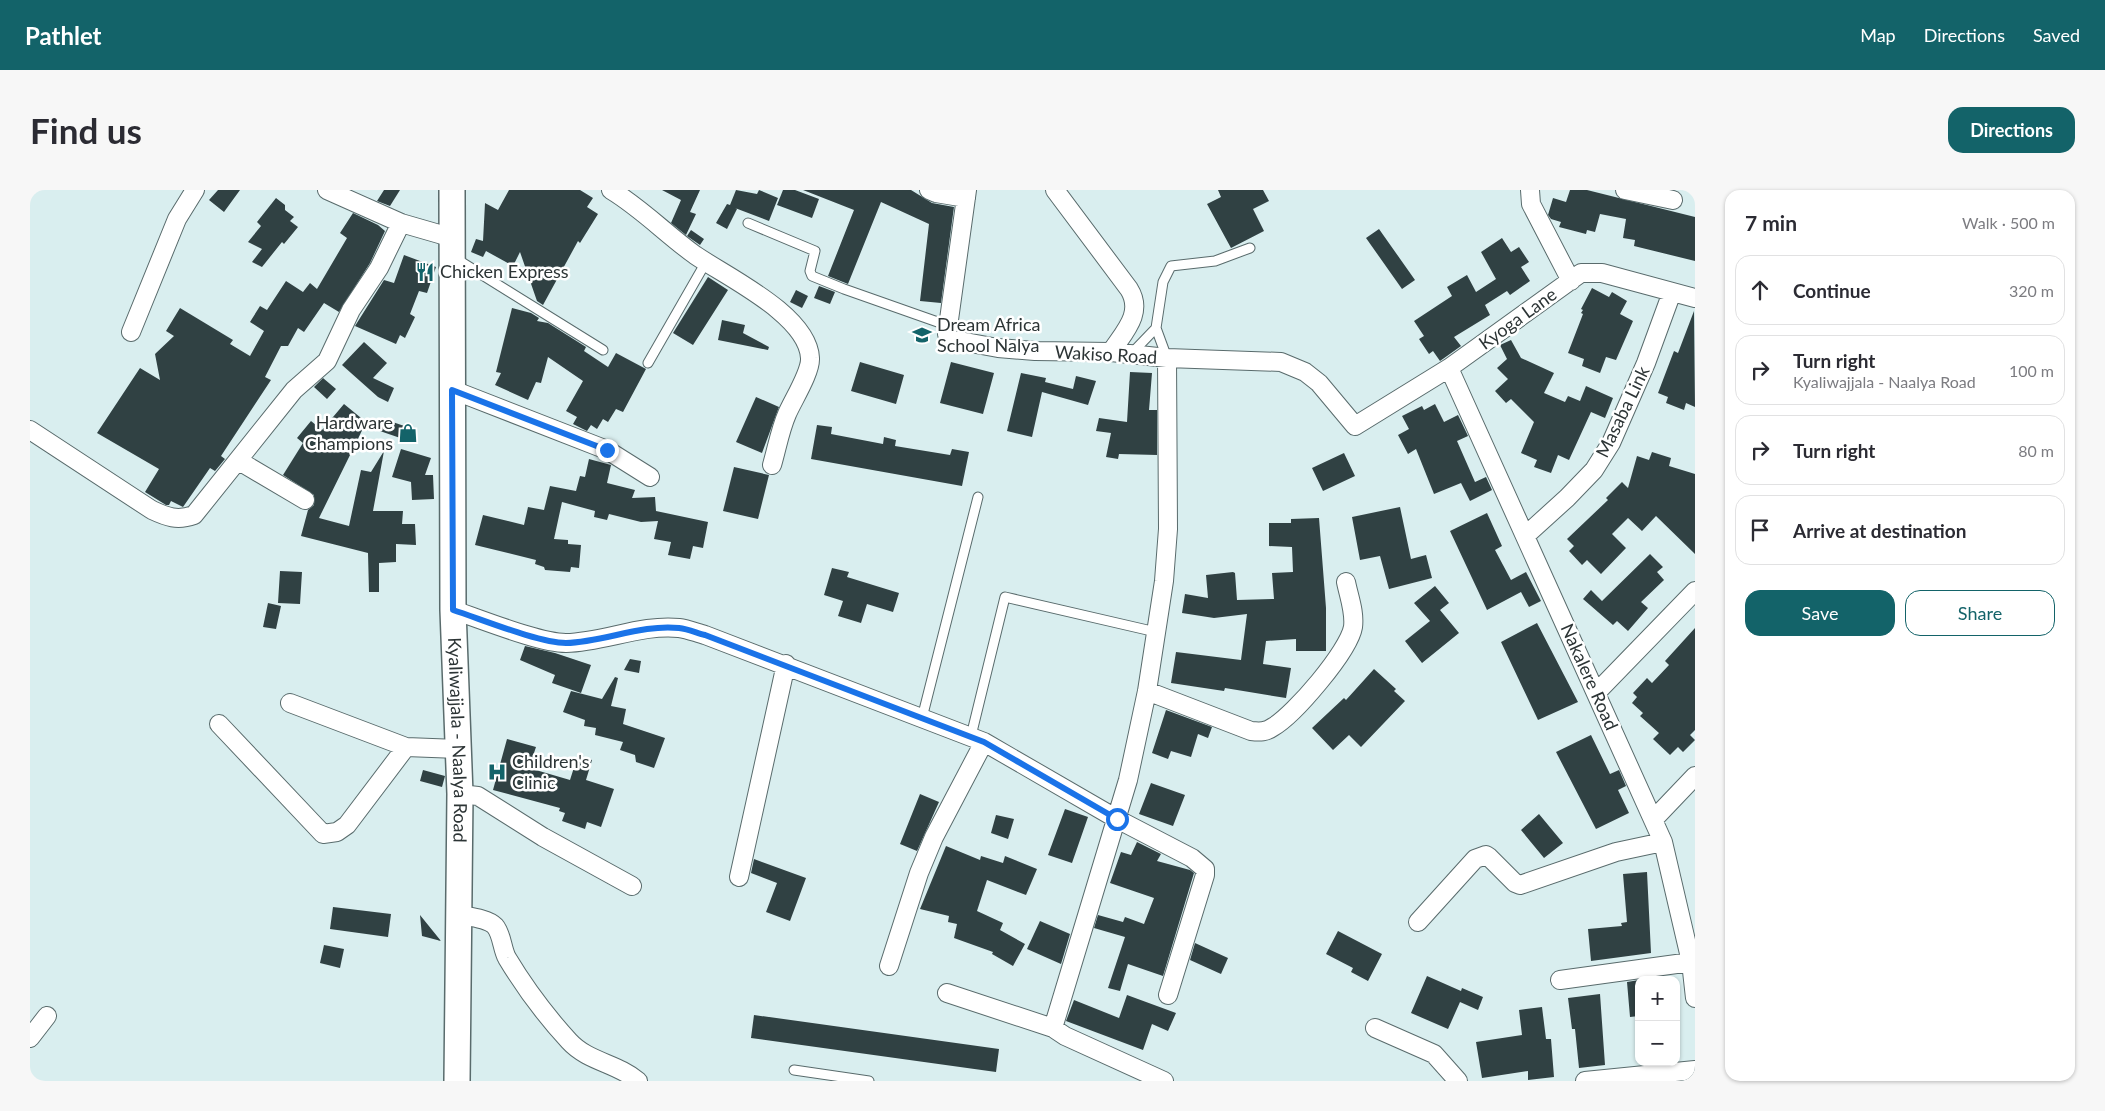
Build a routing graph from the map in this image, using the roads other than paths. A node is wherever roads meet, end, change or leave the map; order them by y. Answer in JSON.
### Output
{"nodes":[{"id":1,"x":195,"y":190,"type":"edge"},
{"id":2,"x":326,"y":190,"type":"edge"},
{"id":3,"x":452,"y":190,"type":"edge"},
{"id":4,"x":611,"y":190,"type":"edge"},
{"id":5,"x":929,"y":190,"type":"edge"},
{"id":6,"x":1055,"y":190,"type":"edge"},
{"id":7,"x":1625,"y":190,"type":"edge"},
{"id":8,"x":966,"y":194,"type":"edge"},
{"id":9,"x":629,"y":195,"type":"edge"},
{"id":10,"x":1531,"y":197,"type":"edge"},
{"id":11,"x":1673,"y":200,"type":"dead end"},
{"id":12,"x":401,"y":223,"type":"junction"},
{"id":13,"x":748,"y":223,"type":"dead end"},
{"id":14,"x":452,"y":248,"type":"junction"},
{"id":15,"x":1250,"y":248,"type":"dead end"},
{"id":16,"x":706,"y":262,"type":"junction"},
{"id":17,"x":1571,"y":281,"type":"junction"},
{"id":18,"x":1672,"y":292,"type":"junction"},
{"id":19,"x":1695,"y":298,"type":"edge"},
{"id":20,"x":950,"y":326,"type":"junction"},
{"id":21,"x":1156,"y":328,"type":"junction"},
{"id":22,"x":132,"y":332,"type":"dead end"},
{"id":23,"x":603,"y":350,"type":"dead end"},
{"id":24,"x":1111,"y":352,"type":"junction"},
{"id":25,"x":1131,"y":354,"type":"junction"},
{"id":26,"x":1167,"y":358,"type":"junction"},
{"id":27,"x":648,"y":363,"type":"dead end"},
{"id":28,"x":1449,"y":368,"type":"junction"},
{"id":29,"x":452,"y":390,"type":"junction"},
{"id":30,"x":1355,"y":426,"type":"joint"},
{"id":31,"x":30,"y":430,"type":"edge"},
{"id":32,"x":239,"y":461,"type":"junction"},
{"id":33,"x":772,"y":465,"type":"dead end"},
{"id":34,"x":650,"y":477,"type":"dead end"},
{"id":35,"x":978,"y":497,"type":"dead end"},
{"id":36,"x":305,"y":500,"type":"dead end"},
{"id":37,"x":1525,"y":536,"type":"junction"},
{"id":38,"x":1346,"y":582,"type":"dead end"},
{"id":39,"x":1695,"y":591,"type":"edge"},
{"id":40,"x":453,"y":610,"type":"junction"},
{"id":41,"x":1156,"y":632,"type":"junction"},
{"id":42,"x":786,"y":664,"type":"junction"},
{"id":43,"x":1147,"y":691,"type":"junction"},
{"id":44,"x":1596,"y":693,"type":"junction"},
{"id":45,"x":290,"y":703,"type":"dead end"},
{"id":46,"x":922,"y":718,"type":"junction"},
{"id":47,"x":218,"y":724,"type":"dead end"},
{"id":48,"x":977,"y":739,"type":"junction"},
{"id":49,"x":406,"y":747,"type":"junction"},
{"id":50,"x":458,"y":749,"type":"junction"},
{"id":51,"x":1695,"y":776,"type":"edge"},
{"id":52,"x":460,"y":794,"type":"junction"},
{"id":53,"x":1117,"y":819,"type":"junction"},
{"id":54,"x":1653,"y":820,"type":"junction"},
{"id":55,"x":1664,"y":842,"type":"junction"},
{"id":56,"x":739,"y":877,"type":"dead end"},
{"id":57,"x":632,"y":886,"type":"dead end"},
{"id":58,"x":459,"y":915,"type":"junction"},
{"id":59,"x":1418,"y":922,"type":"dead end"},
{"id":60,"x":1691,"y":962,"type":"junction"},
{"id":61,"x":889,"y":966,"type":"dead end"},
{"id":62,"x":1560,"y":980,"type":"dead end"},
{"id":63,"x":947,"y":993,"type":"dead end"},
{"id":64,"x":1168,"y":995,"type":"dead end"},
{"id":65,"x":1695,"y":998,"type":"edge"},
{"id":66,"x":47,"y":1016,"type":"dead end"},
{"id":67,"x":1053,"y":1028,"type":"junction"},
{"id":68,"x":1375,"y":1028,"type":"dead end"},
{"id":69,"x":30,"y":1038,"type":"edge"},
{"id":70,"x":794,"y":1070,"type":"dead end"},
{"id":71,"x":1695,"y":1070,"type":"edge"},
{"id":72,"x":457,"y":1081,"type":"edge"},
{"id":73,"x":638,"y":1081,"type":"edge"},
{"id":74,"x":870,"y":1081,"type":"edge"},
{"id":75,"x":1164,"y":1081,"type":"edge"},
{"id":76,"x":1458,"y":1081,"type":"edge"},
{"id":77,"x":1585,"y":1081,"type":"edge"}],
"edges":[{"from":1,"to":22,"type":"street"},
{"from":2,"to":12,"type":"street"},
{"from":3,"to":14,"type":"main road","name":"Kyaliwajjala - Naalya Road"},
{"from":4,"to":9,"type":"street"},
{"from":5,"to":8,"type":"street"},
{"from":6,"to":24,"type":"street"},
{"from":7,"to":11,"type":"street"},
{"from":8,"to":20,"type":"street"},
{"from":9,"to":16,"type":"street"},
{"from":10,"to":17,"type":"street"},
{"from":12,"to":14,"type":"street"},
{"from":12,"to":32,"type":"street"},
{"from":13,"to":20,"type":"lane"},
{"from":14,"to":23,"type":"lane"},
{"from":14,"to":29,"type":"main road","name":"Kyaliwajjala - Naalya Road"},
{"from":15,"to":21,"type":"lane"},
{"from":16,"to":27,"type":"lane"},
{"from":16,"to":33,"type":"street"},
{"from":17,"to":18,"type":"street","name":"Kyoga Lane"},
{"from":17,"to":28,"type":"street","name":"Kyoga Lane"},
{"from":18,"to":19,"type":"street","name":"Kyoga Lane"},
{"from":18,"to":37,"type":"street","name":"Masaba Link"},
{"from":20,"to":24,"type":"street","name":"Wakiso Road"},
{"from":21,"to":25,"type":"lane"},
{"from":21,"to":26,"type":"lane"},
{"from":24,"to":25,"type":"street","name":"Wakiso Road"},
{"from":25,"to":26,"type":"street","name":"Wakiso Road"},
{"from":26,"to":30,"type":"street","name":"Wakiso Road"},
{"from":26,"to":41,"type":"street"},
{"from":28,"to":30,"type":"street","name":"Kyoga Lane"},
{"from":28,"to":37,"type":"street","name":"Nakalere Road"},
{"from":29,"to":34,"type":"street"},
{"from":29,"to":40,"type":"main road","name":"Kyaliwajjala - Naalya Road"},
{"from":31,"to":32,"type":"street"},
{"from":32,"to":36,"type":"street"},
{"from":35,"to":46,"type":"lane"},
{"from":37,"to":44,"type":"street","name":"Nakalere Road"},
{"from":38,"to":43,"type":"street"},
{"from":39,"to":44,"type":"street"},
{"from":40,"to":42,"type":"street"},
{"from":40,"to":50,"type":"main road","name":"Kyaliwajjala - Naalya Road"},
{"from":41,"to":43,"type":"street"},
{"from":41,"to":48,"type":"lane"},
{"from":42,"to":46,"type":"street"},
{"from":42,"to":56,"type":"street"},
{"from":43,"to":53,"type":"street"},
{"from":44,"to":54,"type":"street","name":"Nakalere Road"},
{"from":45,"to":49,"type":"street"},
{"from":46,"to":48,"type":"street"},
{"from":47,"to":49,"type":"street"},
{"from":48,"to":53,"type":"street"},
{"from":48,"to":61,"type":"street"},
{"from":49,"to":50,"type":"street"},
{"from":50,"to":52,"type":"main road","name":"Kyaliwajjala - Naalya Road"},
{"from":51,"to":54,"type":"street"},
{"from":52,"to":57,"type":"street"},
{"from":52,"to":58,"type":"main road","name":"Kyaliwajjala - Naalya Road"},
{"from":53,"to":64,"type":"street"},
{"from":53,"to":67,"type":"street"},
{"from":54,"to":55,"type":"street","name":"Nakalere Road"},
{"from":55,"to":59,"type":"street"},
{"from":55,"to":60,"type":"street","name":"Nakalere Road"},
{"from":58,"to":72,"type":"main road","name":"Kyaliwajjala - Naalya Road"},
{"from":58,"to":73,"type":"street"},
{"from":60,"to":62,"type":"street"},
{"from":60,"to":65,"type":"street","name":"Nakalere Road"},
{"from":63,"to":67,"type":"street"},
{"from":66,"to":69,"type":"street"},
{"from":67,"to":75,"type":"street"},
{"from":68,"to":76,"type":"street"},
{"from":70,"to":74,"type":"lane"},
{"from":71,"to":77,"type":"street"}]}
